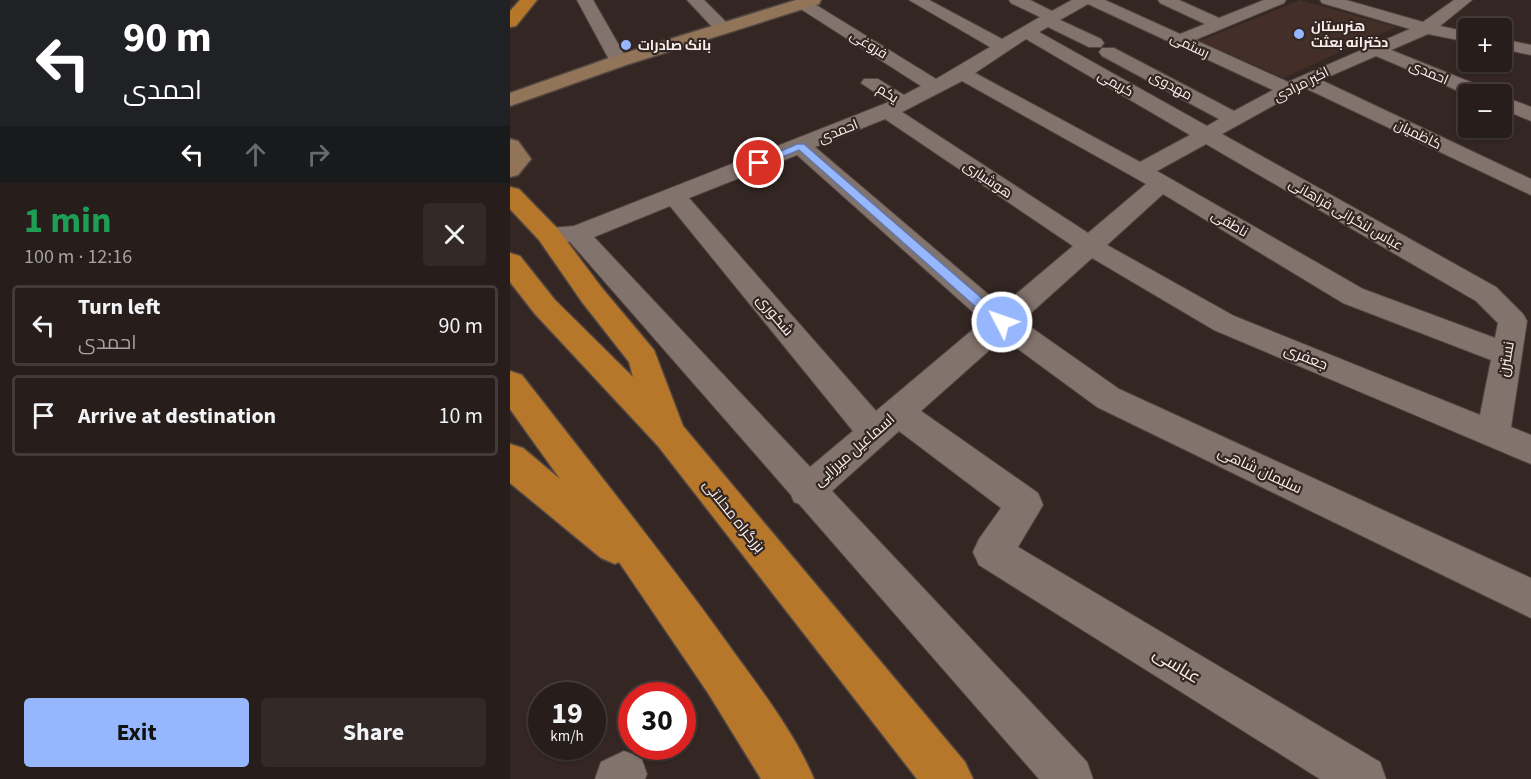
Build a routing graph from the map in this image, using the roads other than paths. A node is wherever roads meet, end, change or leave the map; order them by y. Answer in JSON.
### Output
{"nodes":[{"id":1,"x":513,"y":0,"type":"edge"},
{"id":2,"x":529,"y":0,"type":"edge"},
{"id":3,"x":585,"y":0,"type":"edge"},
{"id":4,"x":695,"y":0,"type":"edge"},
{"id":5,"x":917,"y":0,"type":"edge"},
{"id":6,"x":1017,"y":0,"type":"edge"},
{"id":7,"x":1084,"y":0,"type":"edge"},
{"id":8,"x":1092,"y":0,"type":"edge"},
{"id":9,"x":1278,"y":0,"type":"edge"},
{"id":10,"x":1328,"y":0,"type":"edge"},
{"id":11,"x":1172,"y":1,"type":"edge"},
{"id":12,"x":807,"y":2,"type":"edge"},
{"id":13,"x":1452,"y":3,"type":"edge"},
{"id":14,"x":510,"y":5,"type":"edge"},
{"id":15,"x":1050,"y":18,"type":"junction"},
{"id":16,"x":510,"y":22,"type":"edge"},
{"id":17,"x":1219,"y":24,"type":"junction"},
{"id":18,"x":723,"y":27,"type":"junction"},
{"id":19,"x":1426,"y":28,"type":"junction"},
{"id":20,"x":1026,"y":32,"type":"junction"},
{"id":21,"x":1458,"y":35,"type":"edge"},
{"id":22,"x":859,"y":38,"type":"junction"},
{"id":23,"x":1180,"y":40,"type":"junction"},
{"id":24,"x":833,"y":46,"type":"dead end"},
{"id":25,"x":1003,"y":46,"type":"junction"},
{"id":26,"x":1512,"y":46,"type":"edge"},
{"id":27,"x":1376,"y":50,"type":"junction"},
{"id":28,"x":1531,"y":50,"type":"edge"},
{"id":29,"x":889,"y":57,"type":"junction"},
{"id":30,"x":619,"y":61,"type":"junction"},
{"id":31,"x":962,"y":73,"type":"junction"},
{"id":32,"x":1296,"y":84,"type":"junction"},
{"id":33,"x":1459,"y":84,"type":"edge"},
{"id":34,"x":936,"y":87,"type":"junction"},
{"id":35,"x":510,"y":100,"type":"edge"},
{"id":36,"x":1512,"y":106,"type":"edge"},
{"id":37,"x":896,"y":107,"type":"junction"},
{"id":38,"x":1531,"y":115,"type":"edge"},
{"id":39,"x":1235,"y":119,"type":"junction"},
{"id":40,"x":1206,"y":135,"type":"junction"},
{"id":41,"x":510,"y":146,"type":"edge"},
{"id":42,"x":800,"y":146,"type":"junction"},
{"id":43,"x":510,"y":170,"type":"edge"},
{"id":44,"x":1151,"y":177,"type":"junction"},
{"id":45,"x":1531,"y":188,"type":"edge"},
{"id":46,"x":510,"y":194,"type":"edge"},
{"id":47,"x":675,"y":197,"type":"junction"},
{"id":48,"x":562,"y":234,"type":"junction"},
{"id":49,"x":1090,"y":246,"type":"junction"},
{"id":50,"x":510,"y":262,"type":"edge"},
{"id":51,"x":1486,"y":294,"type":"joint"},
{"id":52,"x":1002,"y":322,"type":"junction"},
{"id":53,"x":1507,"y":354,"type":"junction"},
{"id":54,"x":510,"y":384,"type":"edge"},
{"id":55,"x":886,"y":422,"type":"junction"},
{"id":56,"x":1493,"y":434,"type":"junction"},
{"id":57,"x":670,"y":436,"type":"junction"},
{"id":58,"x":1531,"y":450,"type":"edge"},
{"id":59,"x":510,"y":459,"type":"edge"},
{"id":60,"x":807,"y":491,"type":"junction"},
{"id":61,"x":650,"y":572,"type":"junction"},
{"id":62,"x":1531,"y":598,"type":"edge"},
{"id":63,"x":789,"y":779,"type":"edge"},
{"id":64,"x":948,"y":779,"type":"edge"},
{"id":65,"x":1070,"y":779,"type":"edge"},
{"id":66,"x":1363,"y":779,"type":"edge"}],
"edges":[{"from":1,"to":14,"type":"highway"},
{"from":2,"to":16,"type":"highway"},
{"from":3,"to":30,"type":"street"},
{"from":4,"to":18,"type":"street"},
{"from":5,"to":25,"type":"street"},
{"from":6,"to":15,"type":"street"},
{"from":7,"to":15,"type":"street","name":"احمدی"},
{"from":8,"to":23,"type":"street","name":"رستمی"},
{"from":9,"to":17,"type":"street"},
{"from":10,"to":19,"type":"street"},
{"from":11,"to":17,"type":"street"},
{"from":12,"to":18,"type":"main road"},
{"from":12,"to":22,"type":"street","name":"فروغی"},
{"from":13,"to":19,"type":"street","name":"اکبر مرادی"},
{"from":15,"to":20,"type":"street","name":"احمدی"},
{"from":15,"to":39,"type":"street","name":"مهدوی"},
{"from":17,"to":23,"type":"street"},
{"from":18,"to":30,"type":"main road"},
{"from":19,"to":21,"type":"street"},
{"from":19,"to":27,"type":"street","name":"اکبر مرادی"},
{"from":20,"to":25,"type":"street","name":"احمدی"},
{"from":20,"to":40,"type":"street","name":"کریمی"},
{"from":22,"to":24,"type":"street"},
{"from":22,"to":29,"type":"street","name":"فروغی"},
{"from":23,"to":32,"type":"street","name":"رستمی"},
{"from":25,"to":31,"type":"street","name":"احمدی"},
{"from":26,"to":28,"type":"street"},
{"from":27,"to":32,"type":"street","name":"اکبر مرادی"},
{"from":27,"to":33,"type":"street","name":"احمدی"},
{"from":29,"to":34,"type":"street","name":"فروغی"},
{"from":29,"to":37,"type":"street","name":"یکم"},
{"from":30,"to":35,"type":"main road"},
{"from":31,"to":34,"type":"street","name":"احمدی"},
{"from":31,"to":44,"type":"street","name":"ناطقی"},
{"from":32,"to":39,"type":"street","name":"اکبر مرادی"},
{"from":32,"to":45,"type":"street","name":"کاظمیان"},
{"from":34,"to":37,"type":"street","name":"احمدی"},
{"from":36,"to":38,"type":"street"},
{"from":37,"to":42,"type":"street","name":"احمدی"},
{"from":37,"to":49,"type":"street","name":"هوشیاری"},
{"from":39,"to":40,"type":"street","name":"اکبر مرادی"},
{"from":40,"to":44,"type":"street","name":"اکبر مرادی"},
{"from":40,"to":51,"type":"street","name":"عباس لنگرانی فراهانی"},
{"from":41,"to":43,"type":"main road"},
{"from":42,"to":47,"type":"street","name":"احمدی"},
{"from":42,"to":52,"type":"street","name":"سلیمان شاهی"},
{"from":44,"to":49,"type":"street","name":"اسماعیل میرزایی"},
{"from":44,"to":53,"type":"street","name":"ناطقی"},
{"from":46,"to":48,"type":"highway"},
{"from":47,"to":48,"type":"street","name":"احمدی"},
{"from":47,"to":55,"type":"street","name":"شکوری"},
{"from":48,"to":57,"type":"highway"},
{"from":48,"to":60,"type":"street","name":"اسماعیل میرزایی"},
{"from":49,"to":52,"type":"street","name":"اسماعیل میرزایی"},
{"from":49,"to":56,"type":"street","name":"جعفری"},
{"from":50,"to":57,"type":"highway","name":"بزرگراه محلاتی"},
{"from":51,"to":53,"type":"street","name":"نسترن"},
{"from":52,"to":55,"type":"street","name":"اسماعیل میرزایی"},
{"from":52,"to":62,"type":"street","name":"سلیمان شاهی"},
{"from":53,"to":56,"type":"street","name":"نسترن"},
{"from":54,"to":61,"type":"highway"},
{"from":55,"to":60,"type":"street","name":"اسماعیل میرزایی"},
{"from":55,"to":66,"type":"street","name":"عباسی"},
{"from":56,"to":58,"type":"street","name":"جعفری"},
{"from":57,"to":64,"type":"highway","name":"بزرگراه محلاتی"},
{"from":59,"to":61,"type":"highway"},
{"from":60,"to":65,"type":"street"},
{"from":61,"to":63,"type":"highway"}]}
